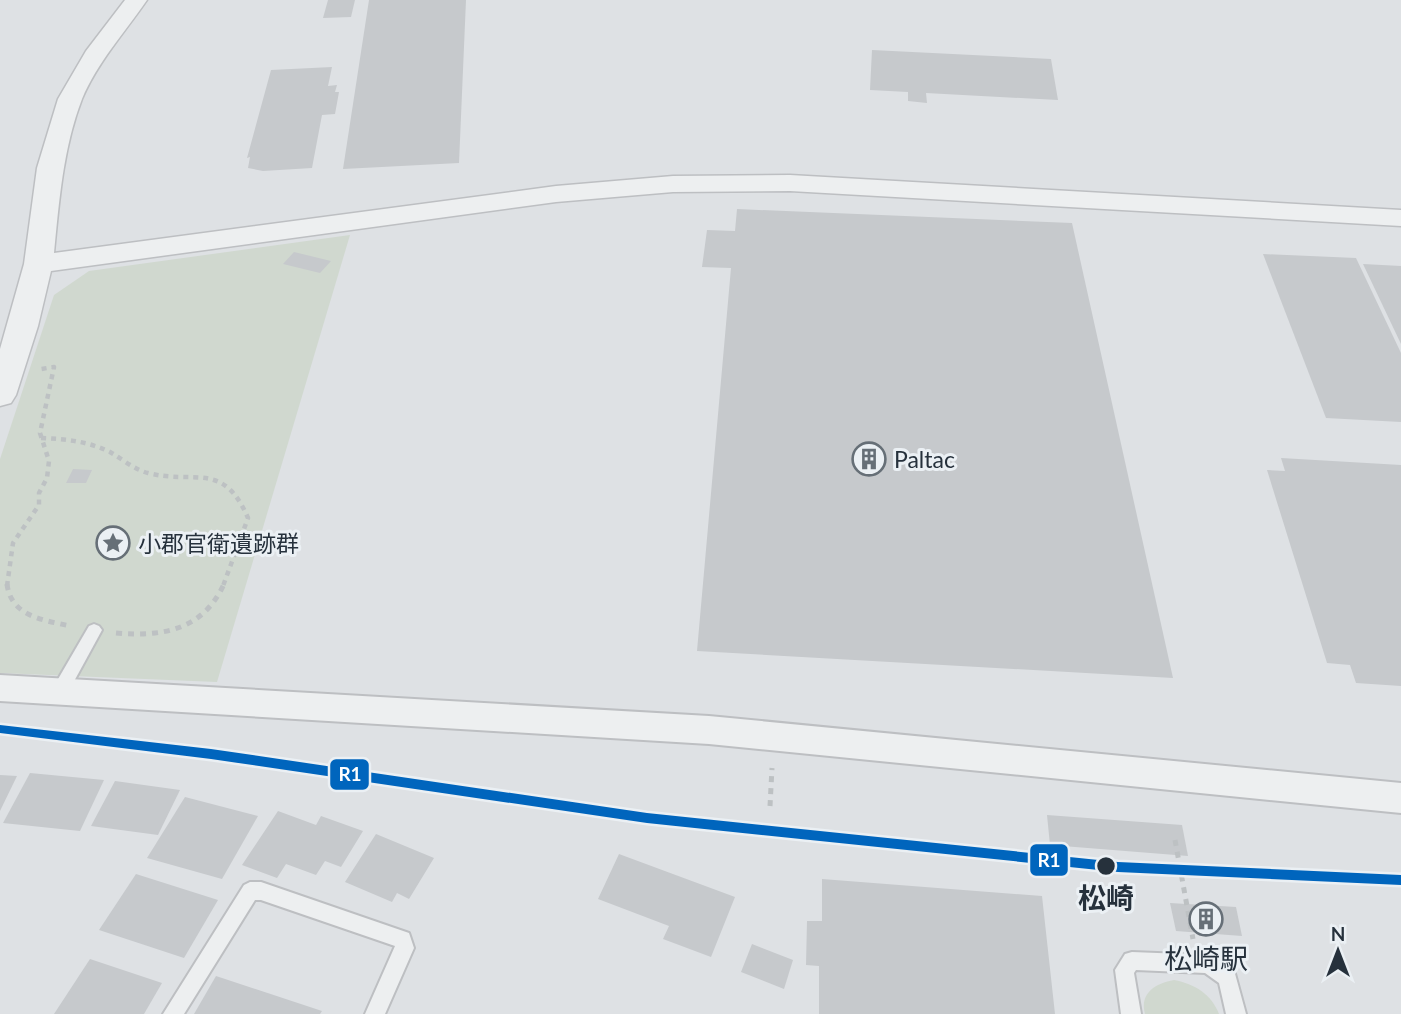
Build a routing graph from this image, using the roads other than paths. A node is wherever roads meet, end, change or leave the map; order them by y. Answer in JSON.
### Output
{"nodes":[{"id":1,"x":135,"y":0,"type":"edge"},
{"id":2,"x":1401,"y":218,"type":"edge"},
{"id":3,"x":38,"y":264,"type":"junction"},
{"id":4,"x":11,"y":330,"type":"edge"},
{"id":5,"x":4,"y":384,"type":"edge"},
{"id":6,"x":94,"y":630,"type":"road end"},
{"id":7,"x":0,"y":688,"type":"edge"},
{"id":8,"x":60,"y":691,"type":"junction"},
{"id":9,"x":1401,"y":798,"type":"edge"},
{"id":10,"x":173,"y":1014,"type":"edge"},
{"id":11,"x":375,"y":1014,"type":"edge"},
{"id":12,"x":1131,"y":1014,"type":"edge"},
{"id":13,"x":1236,"y":1014,"type":"edge"}],
"edges":[{"from":1,"to":3,"type":"street"},
{"from":2,"to":3,"type":"street"},
{"from":3,"to":4,"type":"street"},
{"from":4,"to":5,"type":"street"},
{"from":6,"to":8,"type":"lane"},
{"from":7,"to":8,"type":"street"},
{"from":8,"to":9,"type":"street"},
{"from":10,"to":11,"type":"lane"},
{"from":12,"to":13,"type":"lane"}]}
